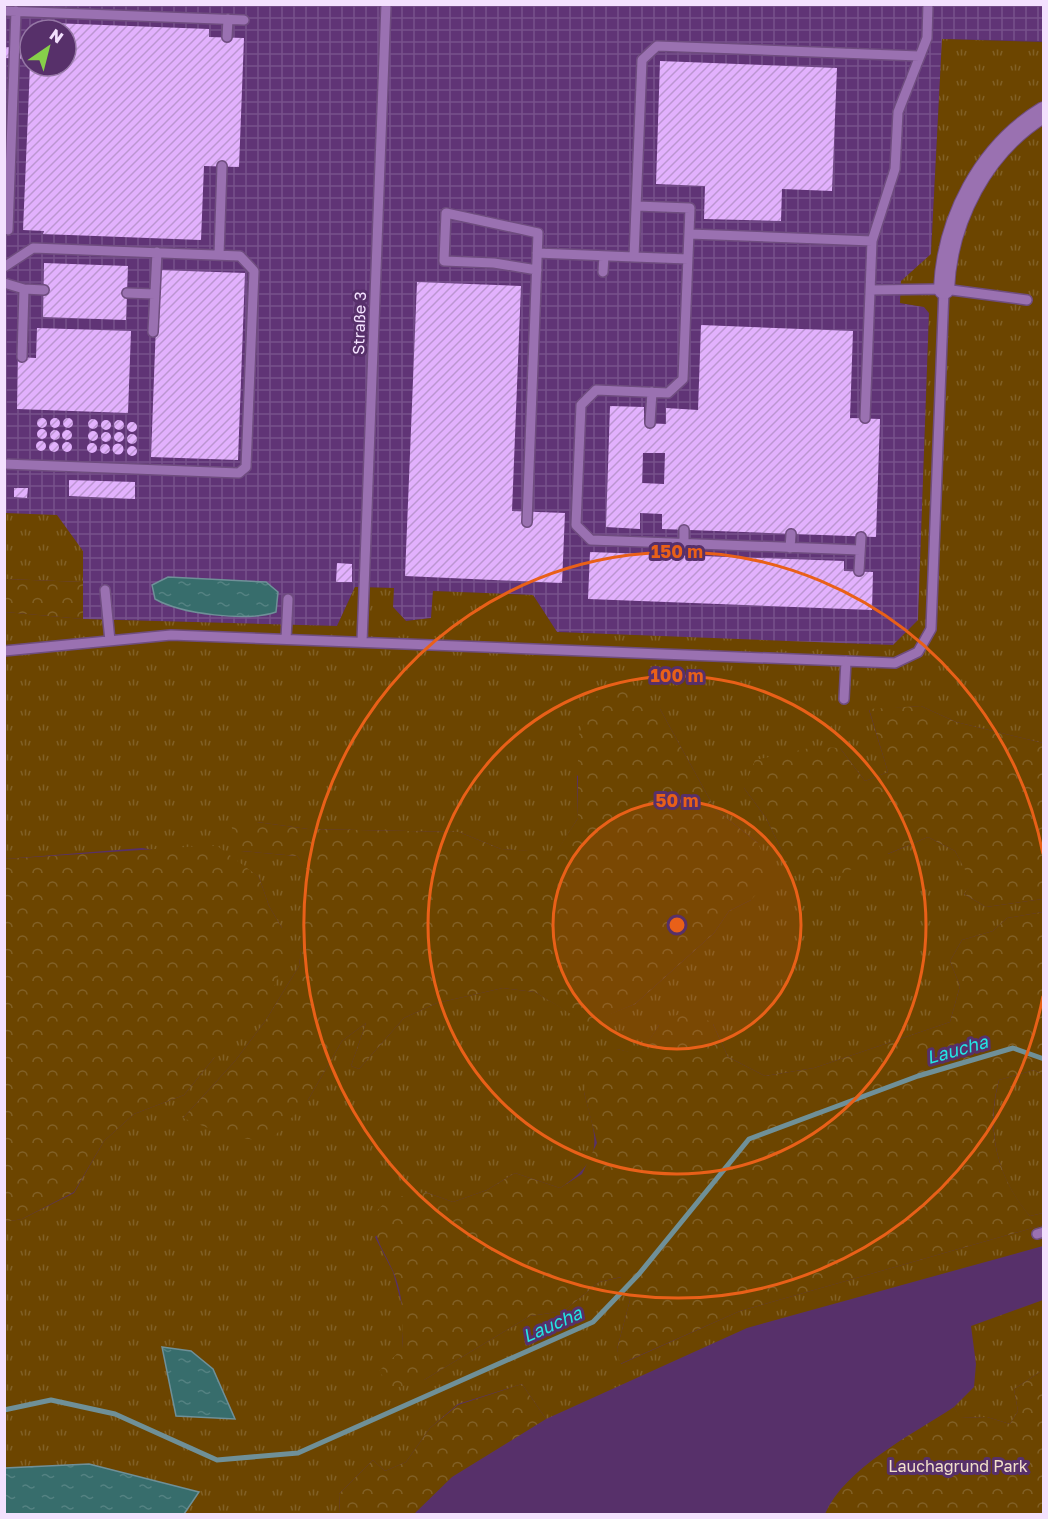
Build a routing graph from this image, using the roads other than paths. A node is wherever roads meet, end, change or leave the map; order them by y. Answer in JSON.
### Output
{"nodes":[{"id":1,"x":386,"y":4,"type":"edge"},
{"id":2,"x":928,"y":4,"type":"edge"},
{"id":3,"x":4,"y":11,"type":"edge"},
{"id":4,"x":16,"y":11,"type":"junction"},
{"id":5,"x":228,"y":19,"type":"junction"},
{"id":6,"x":244,"y":20,"type":"dead end"},
{"id":7,"x":227,"y":37,"type":"dead end"},
{"id":8,"x":920,"y":56,"type":"junction"},
{"id":9,"x":1044,"y":112,"type":"edge"},
{"id":10,"x":222,"y":166,"type":"dead end"},
{"id":11,"x":636,"y":206,"type":"junction"},
{"id":12,"x":8,"y":230,"type":"dead end"},
{"id":13,"x":689,"y":234,"type":"junction"},
{"id":14,"x":872,"y":241,"type":"junction"},
{"id":15,"x":157,"y":252,"type":"junction"},
{"id":16,"x":537,"y":253,"type":"junction"},
{"id":17,"x":219,"y":255,"type":"junction"},
{"id":18,"x":604,"y":256,"type":"junction"},
{"id":19,"x":634,"y":257,"type":"junction"},
{"id":20,"x":688,"y":259,"type":"junction"},
{"id":21,"x":4,"y":267,"type":"edge"},
{"id":22,"x":537,"y":270,"type":"junction"},
{"id":23,"x":603,"y":272,"type":"dead end"},
{"id":24,"x":4,"y":283,"type":"edge"},
{"id":25,"x":24,"y":289,"type":"junction"},
{"id":26,"x":944,"y":289,"type":"junction"},
{"id":27,"x":44,"y":290,"type":"dead end"},
{"id":28,"x":870,"y":290,"type":"junction"},
{"id":29,"x":127,"y":293,"type":"dead end"},
{"id":30,"x":155,"y":294,"type":"junction"},
{"id":31,"x":1027,"y":300,"type":"dead end"},
{"id":32,"x":153,"y":332,"type":"dead end"},
{"id":33,"x":22,"y":357,"type":"dead end"},
{"id":34,"x":652,"y":392,"type":"junction"},
{"id":35,"x":865,"y":418,"type":"dead end"},
{"id":36,"x":650,"y":423,"type":"dead end"},
{"id":37,"x":4,"y":464,"type":"edge"},
{"id":38,"x":527,"y":522,"type":"dead end"},
{"id":39,"x":684,"y":530,"type":"dead end"},
{"id":40,"x":791,"y":534,"type":"dead end"},
{"id":41,"x":861,"y":537,"type":"dead end"},
{"id":42,"x":652,"y":543,"type":"junction"},
{"id":43,"x":684,"y":544,"type":"junction"},
{"id":44,"x":778,"y":547,"type":"junction"},
{"id":45,"x":790,"y":548,"type":"junction"},
{"id":46,"x":860,"y":550,"type":"junction"},
{"id":47,"x":652,"y":554,"type":"dead end"},
{"id":48,"x":777,"y":559,"type":"dead end"},
{"id":49,"x":859,"y":571,"type":"dead end"},
{"id":50,"x":105,"y":590,"type":"dead end"},
{"id":51,"x":288,"y":599,"type":"dead end"},
{"id":52,"x":286,"y":639,"type":"junction"},
{"id":53,"x":110,"y":641,"type":"junction"},
{"id":54,"x":362,"y":642,"type":"junction"},
{"id":55,"x":4,"y":651,"type":"edge"},
{"id":56,"x":846,"y":661,"type":"junction"},
{"id":57,"x":844,"y":699,"type":"dead end"}],
"edges":[{"from":1,"to":54,"type":"lane","name":"Straße 3"},
{"from":2,"to":8,"type":"lane"},
{"from":3,"to":4,"type":"lane"},
{"from":4,"to":5,"type":"lane"},
{"from":4,"to":12,"type":"lane"},
{"from":5,"to":6,"type":"lane"},
{"from":5,"to":7,"type":"lane"},
{"from":8,"to":11,"type":"lane"},
{"from":8,"to":14,"type":"lane"},
{"from":9,"to":26,"type":"street"},
{"from":10,"to":17,"type":"lane"},
{"from":11,"to":13,"type":"lane"},
{"from":11,"to":19,"type":"lane"},
{"from":13,"to":14,"type":"lane"},
{"from":13,"to":20,"type":"lane"},
{"from":14,"to":28,"type":"lane"},
{"from":15,"to":17,"type":"lane"},
{"from":15,"to":21,"type":"lane"},
{"from":15,"to":30,"type":"lane"},
{"from":16,"to":18,"type":"lane"},
{"from":16,"to":22,"type":"lane"},
{"from":16,"to":22,"type":"lane"},
{"from":17,"to":37,"type":"lane"},
{"from":18,"to":19,"type":"lane"},
{"from":18,"to":23,"type":"lane"},
{"from":19,"to":20,"type":"lane"},
{"from":20,"to":34,"type":"lane"},
{"from":22,"to":38,"type":"lane"},
{"from":24,"to":25,"type":"lane"},
{"from":25,"to":27,"type":"lane"},
{"from":25,"to":33,"type":"lane"},
{"from":26,"to":28,"type":"lane"},
{"from":26,"to":31,"type":"lane"},
{"from":26,"to":56,"type":"lane"},
{"from":28,"to":35,"type":"lane"},
{"from":29,"to":30,"type":"lane"},
{"from":30,"to":32,"type":"lane"},
{"from":34,"to":36,"type":"lane"},
{"from":34,"to":42,"type":"lane"},
{"from":39,"to":43,"type":"lane"},
{"from":40,"to":45,"type":"lane"},
{"from":41,"to":46,"type":"lane"},
{"from":42,"to":43,"type":"lane"},
{"from":42,"to":47,"type":"lane"},
{"from":43,"to":44,"type":"lane"},
{"from":44,"to":45,"type":"lane"},
{"from":44,"to":48,"type":"lane"},
{"from":45,"to":46,"type":"lane"},
{"from":46,"to":49,"type":"lane"},
{"from":50,"to":53,"type":"lane"},
{"from":51,"to":52,"type":"lane"},
{"from":52,"to":53,"type":"lane"},
{"from":52,"to":54,"type":"lane"},
{"from":53,"to":55,"type":"lane"},
{"from":54,"to":56,"type":"lane"},
{"from":56,"to":57,"type":"lane"}]}
